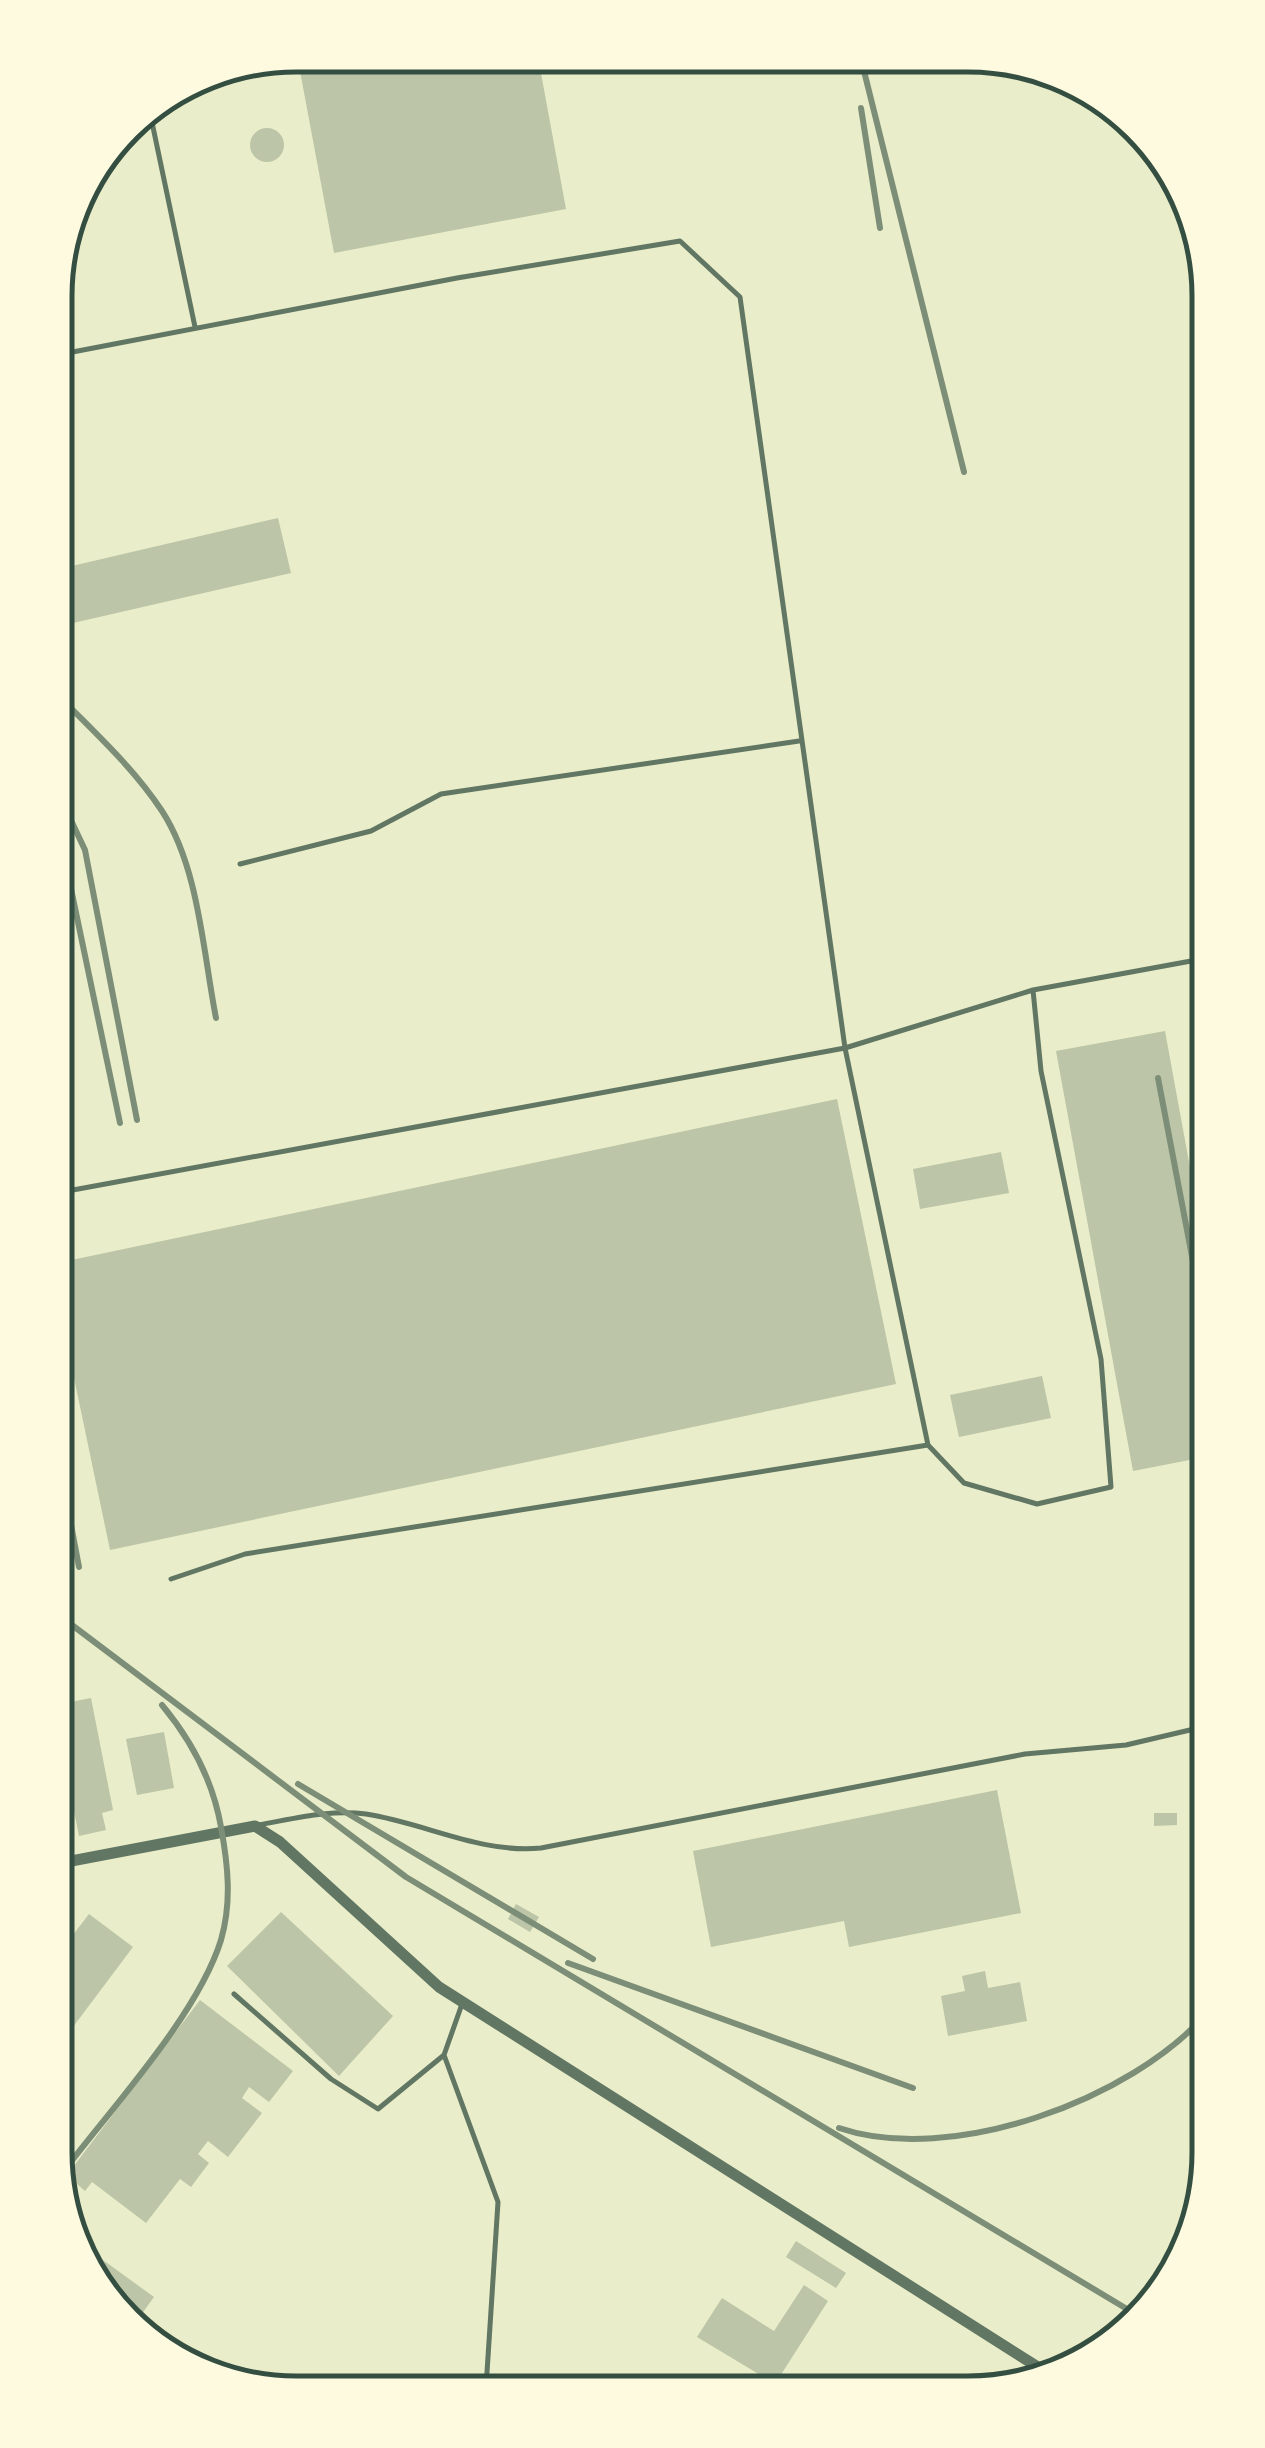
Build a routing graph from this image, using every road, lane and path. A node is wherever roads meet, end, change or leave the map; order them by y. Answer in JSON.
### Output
{"nodes":[{"id":1,"x":153,"y":125,"type":"edge"},
{"id":2,"x":195,"y":326,"type":"junction"},
{"id":3,"x":72,"y":353,"type":"edge"},
{"id":4,"x":800,"y":741,"type":"junction"},
{"id":5,"x":240,"y":864,"type":"dead end"},
{"id":6,"x":1192,"y":962,"type":"edge"},
{"id":7,"x":1033,"y":990,"type":"junction"},
{"id":8,"x":845,"y":1048,"type":"junction"},
{"id":9,"x":72,"y":1190,"type":"edge"},
{"id":10,"x":928,"y":1445,"type":"junction"},
{"id":11,"x":171,"y":1580,"type":"dead end"},
{"id":12,"x":1192,"y":1730,"type":"edge"},
{"id":13,"x":254,"y":1826,"type":"junction"},
{"id":14,"x":72,"y":1861,"type":"edge"},
{"id":15,"x":234,"y":1994,"type":"dead end"},
{"id":16,"x":462,"y":2003,"type":"junction"},
{"id":17,"x":444,"y":2054,"type":"junction"},
{"id":18,"x":1035,"y":2365,"type":"edge"},
{"id":19,"x":487,"y":2376,"type":"edge"}],
"edges":[{"from":1,"to":2,"type":"lane"},
{"from":2,"to":3,"type":"lane"},
{"from":2,"to":4,"type":"lane"},
{"from":4,"to":5,"type":"lane"},
{"from":4,"to":8,"type":"lane"},
{"from":6,"to":7,"type":"lane"},
{"from":7,"to":8,"type":"lane"},
{"from":7,"to":10,"type":"lane"},
{"from":8,"to":9,"type":"lane"},
{"from":8,"to":10,"type":"lane"},
{"from":10,"to":11,"type":"lane"},
{"from":12,"to":13,"type":"lane"},
{"from":13,"to":14,"type":"street"},
{"from":13,"to":16,"type":"street"},
{"from":15,"to":17,"type":"lane"},
{"from":16,"to":17,"type":"lane"},
{"from":16,"to":18,"type":"street"},
{"from":17,"to":19,"type":"lane"}]}
